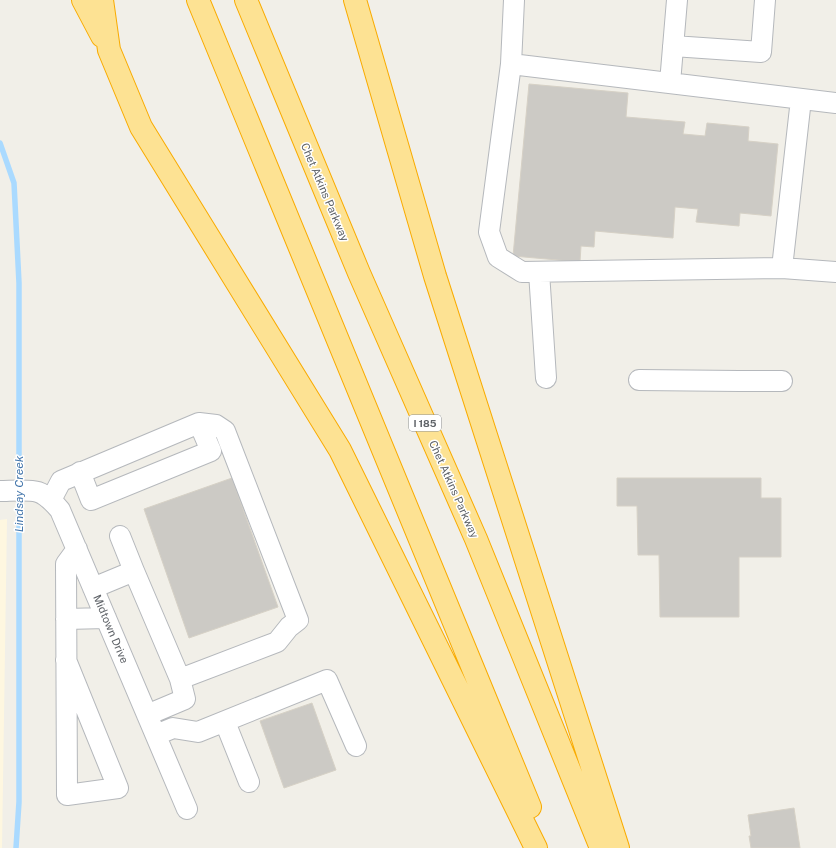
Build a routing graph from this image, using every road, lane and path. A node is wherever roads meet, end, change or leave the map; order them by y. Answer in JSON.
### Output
{"nodes":[{"id":1,"x":83,"y":0,"type":"edge"},
{"id":2,"x":102,"y":0,"type":"edge"},
{"id":3,"x":198,"y":0,"type":"edge"},
{"id":4,"x":246,"y":0,"type":"edge"},
{"id":5,"x":355,"y":0,"type":"edge"},
{"id":6,"x":514,"y":0,"type":"edge"},
{"id":7,"x":677,"y":0,"type":"edge"},
{"id":8,"x":765,"y":0,"type":"edge"},
{"id":9,"x":673,"y":46,"type":"junction"},
{"id":10,"x":109,"y":50,"type":"junction"},
{"id":11,"x":511,"y":64,"type":"junction"},
{"id":12,"x":670,"y":83,"type":"junction"},
{"id":13,"x":801,"y":99,"type":"junction"},
{"id":14,"x":836,"y":103,"type":"edge"},
{"id":15,"x":782,"y":268,"type":"junction"},
{"id":16,"x":539,"y":272,"type":"junction"},
{"id":17,"x":836,"y":272,"type":"edge"},
{"id":18,"x":546,"y":378,"type":"dead end"},
{"id":19,"x":639,"y":380,"type":"dead end"},
{"id":20,"x":782,"y":381,"type":"dead end"},
{"id":21,"x":199,"y":422,"type":"junction"},
{"id":22,"x":80,"y":472,"type":"junction"},
{"id":23,"x":0,"y":491,"type":"edge"},
{"id":24,"x":51,"y":500,"type":"junction"},
{"id":25,"x":120,"y":536,"type":"dead end"},
{"id":26,"x":77,"y":549,"type":"junction"},
{"id":27,"x":134,"y":571,"type":"junction"},
{"id":28,"x":93,"y":588,"type":"junction"},
{"id":29,"x":106,"y":618,"type":"junction"},
{"id":30,"x":66,"y":619,"type":"junction"},
{"id":31,"x":66,"y":660,"type":"junction"},
{"id":32,"x":180,"y":680,"type":"junction"},
{"id":33,"x":148,"y":715,"type":"junction"},
{"id":34,"x":225,"y":722,"type":"junction"},
{"id":35,"x":156,"y":735,"type":"junction"},
{"id":36,"x":356,"y":746,"type":"dead end"},
{"id":37,"x":249,"y":782,"type":"dead end"},
{"id":38,"x":187,"y":809,"type":"dead end"},
{"id":39,"x":536,"y":848,"type":"edge"},
{"id":40,"x":547,"y":848,"type":"edge"},
{"id":41,"x":601,"y":848,"type":"edge"},
{"id":42,"x":618,"y":848,"type":"edge"}],
"edges":[{"from":1,"to":10,"type":"highway"},
{"from":2,"to":10,"type":"highway"},
{"from":3,"to":40,"type":"highway"},
{"from":4,"to":41,"type":"highway","name":"Chet Atkins Parkway","number":"I 185"},
{"from":5,"to":42,"type":"highway"},
{"from":6,"to":11,"type":"street"},
{"from":7,"to":9,"type":"street"},
{"from":8,"to":9,"type":"street"},
{"from":9,"to":12,"type":"street"},
{"from":10,"to":39,"type":"highway"},
{"from":11,"to":12,"type":"street"},
{"from":11,"to":16,"type":"street"},
{"from":12,"to":13,"type":"street"},
{"from":13,"to":14,"type":"street"},
{"from":13,"to":15,"type":"street"},
{"from":15,"to":16,"type":"street"},
{"from":15,"to":17,"type":"street"},
{"from":16,"to":18,"type":"street"},
{"from":19,"to":20,"type":"street"},
{"from":21,"to":22,"type":"street"},
{"from":21,"to":22,"type":"street"},
{"from":21,"to":32,"type":"street"},
{"from":22,"to":24,"type":"street"},
{"from":23,"to":24,"type":"street","name":"Midtown Drive"},
{"from":24,"to":26,"type":"street","name":"Midtown Drive"},
{"from":25,"to":27,"type":"street"},
{"from":26,"to":28,"type":"street","name":"Midtown Drive"},
{"from":26,"to":30,"type":"street"},
{"from":27,"to":28,"type":"street"},
{"from":27,"to":32,"type":"street"},
{"from":28,"to":29,"type":"street","name":"Midtown Drive"},
{"from":29,"to":30,"type":"street"},
{"from":29,"to":33,"type":"street","name":"Midtown Drive"},
{"from":30,"to":31,"type":"street"},
{"from":31,"to":31,"type":"street"},
{"from":32,"to":33,"type":"street"},
{"from":33,"to":35,"type":"street","name":"Midtown Drive"},
{"from":34,"to":35,"type":"street"},
{"from":34,"to":36,"type":"street"},
{"from":34,"to":37,"type":"street"},
{"from":35,"to":38,"type":"street","name":"Midtown Drive"}]}
